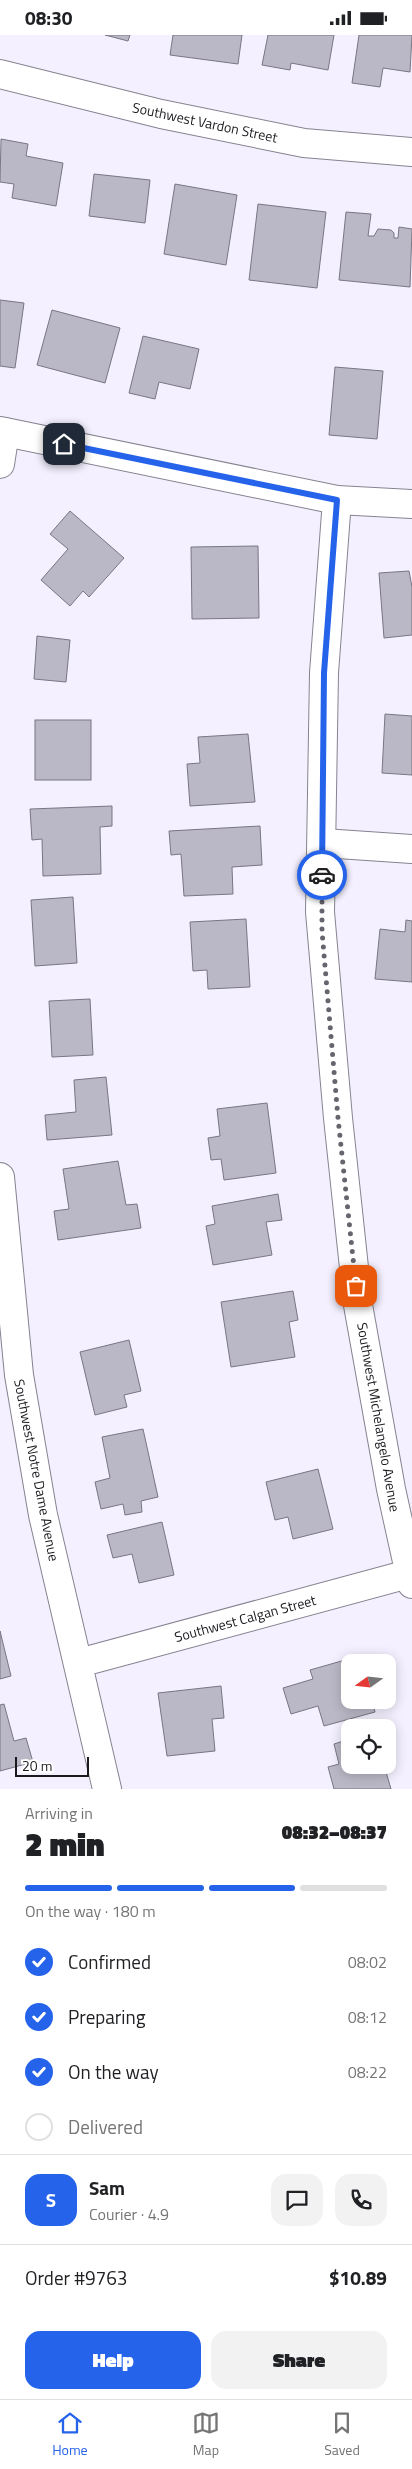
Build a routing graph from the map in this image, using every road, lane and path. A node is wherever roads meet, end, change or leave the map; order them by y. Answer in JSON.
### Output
{"nodes":[{"id":1,"x":0,"y":75,"type":"edge"},
{"id":2,"x":412,"y":152,"type":"edge"},
{"id":3,"x":2,"y":431,"type":"edge"},
{"id":4,"x":0,"y":464,"type":"edge"},
{"id":5,"x":337,"y":500,"type":"junction"},
{"id":6,"x":412,"y":504,"type":"edge"},
{"id":7,"x":323,"y":843,"type":"junction"},
{"id":8,"x":412,"y":849,"type":"edge"},
{"id":9,"x":0,"y":1177,"type":"edge"},
{"id":10,"x":411,"y":1577,"type":"edge"},
{"id":11,"x":79,"y":1663,"type":"junction"},
{"id":12,"x":107,"y":1789,"type":"edge"}],
"edges":[{"from":1,"to":2,"type":"street","name":"Southwest Vardon Street"},
{"from":3,"to":4,"type":"street"},
{"from":3,"to":5,"type":"street"},
{"from":5,"to":6,"type":"street"},
{"from":5,"to":7,"type":"street","name":"Southwest Michelangelo Avenue"},
{"from":7,"to":8,"type":"street"},
{"from":7,"to":10,"type":"street","name":"Southwest Michelangelo Avenue"},
{"from":9,"to":11,"type":"street","name":"Southwest Notre Dame Avenue"},
{"from":10,"to":11,"type":"street","name":"Southwest Calgan Street"},
{"from":11,"to":12,"type":"street","name":"Southwest Notre Dame Avenue"}]}
